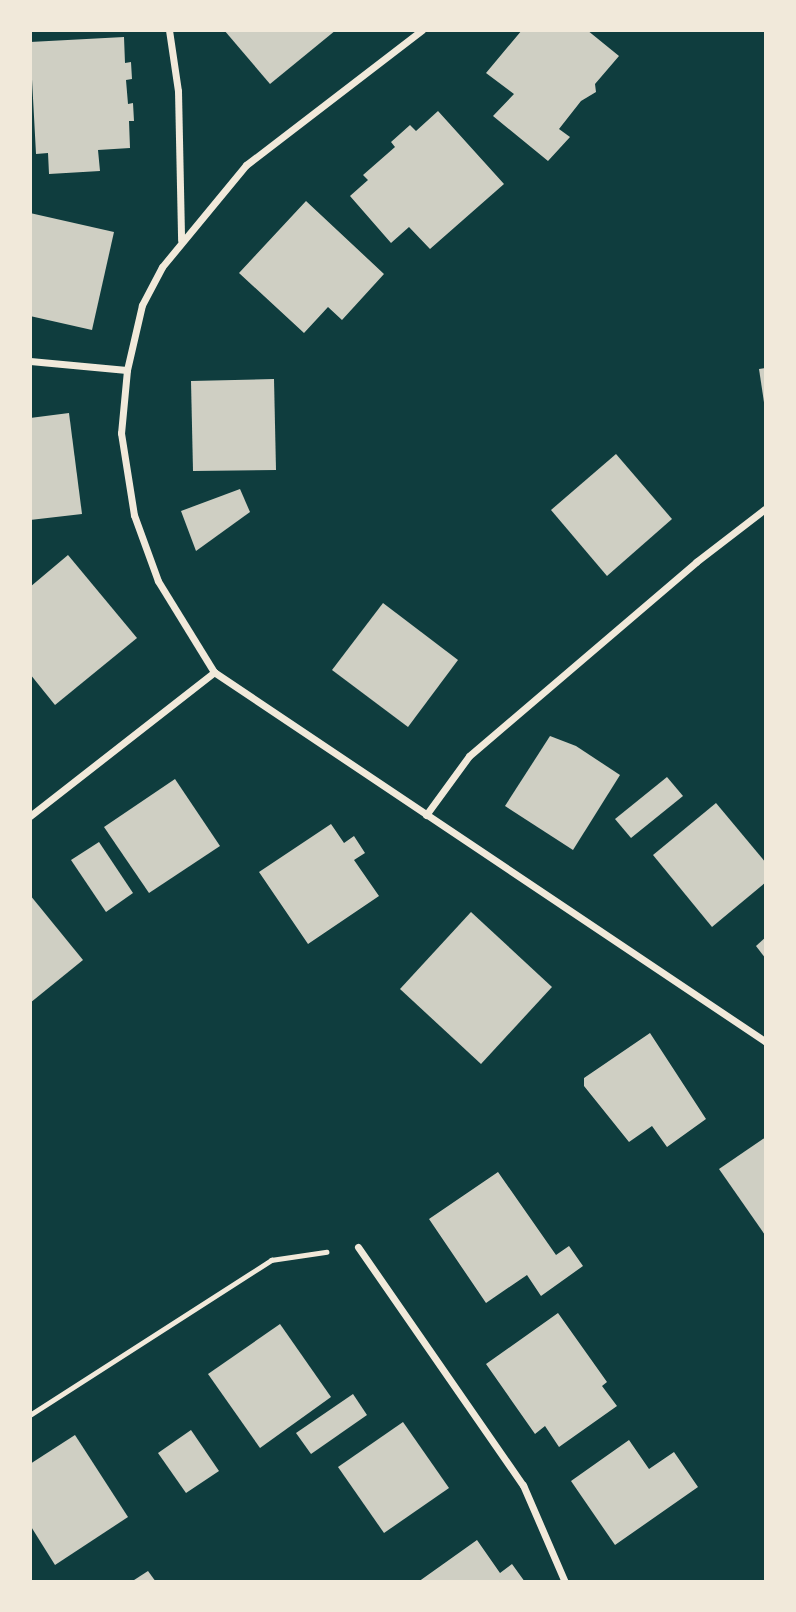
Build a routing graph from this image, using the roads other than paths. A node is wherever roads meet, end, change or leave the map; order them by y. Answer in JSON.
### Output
{"nodes":[{"id":1,"x":169,"y":30,"type":"edge"},
{"id":2,"x":422,"y":30,"type":"edge"},
{"id":3,"x":181,"y":240,"type":"junction"},
{"id":4,"x":30,"y":361,"type":"edge"},
{"id":5,"x":127,"y":370,"type":"junction"},
{"id":6,"x":766,"y":508,"type":"edge"},
{"id":7,"x":214,"y":672,"type":"junction"},
{"id":8,"x":426,"y":815,"type":"junction"},
{"id":9,"x":30,"y":816,"type":"edge"},
{"id":10,"x":766,"y":1042,"type":"edge"},
{"id":11,"x":358,"y":1247,"type":"road end"},
{"id":12,"x":565,"y":1582,"type":"edge"}],
"edges":[{"from":1,"to":3,"type":"street"},
{"from":2,"to":3,"type":"street"},
{"from":3,"to":5,"type":"street"},
{"from":4,"to":5,"type":"street"},
{"from":5,"to":7,"type":"street"},
{"from":6,"to":8,"type":"street"},
{"from":7,"to":8,"type":"street"},
{"from":7,"to":9,"type":"street"},
{"from":8,"to":10,"type":"street"},
{"from":11,"to":12,"type":"street"}]}
